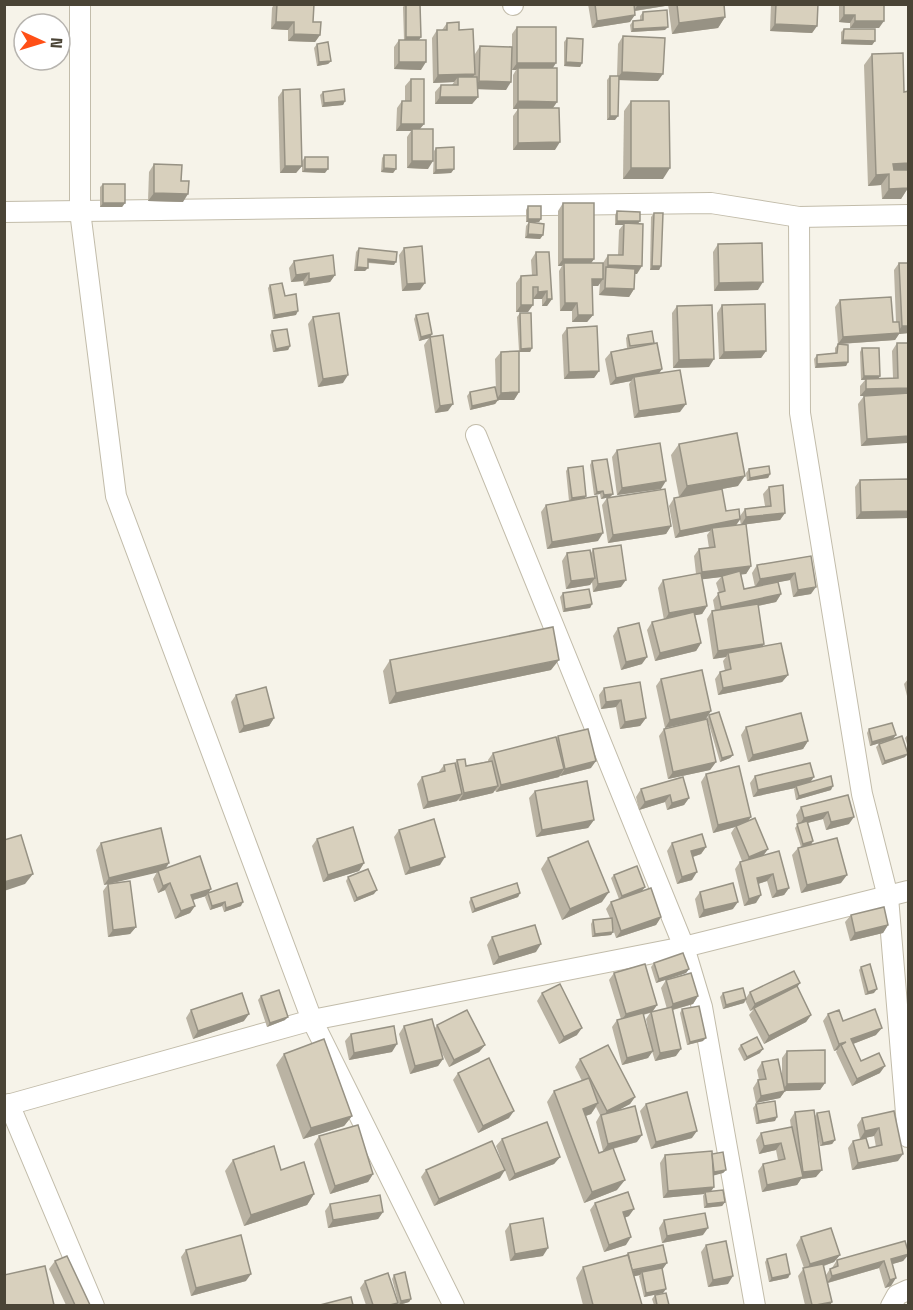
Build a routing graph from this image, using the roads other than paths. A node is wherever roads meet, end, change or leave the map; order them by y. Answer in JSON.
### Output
{"nodes":[{"id":1,"x":80,"y":4,"type":"edge"},
{"id":2,"x":80,"y":211,"type":"junction"},
{"id":3,"x":4,"y":212,"type":"edge"},
{"id":4,"x":909,"y":215,"type":"edge"},
{"id":5,"x":799,"y":217,"type":"junction"},
{"id":6,"x":476,"y":435,"type":"dead end"},
{"id":7,"x":909,"y":891,"type":"edge"},
{"id":8,"x":888,"y":897,"type":"junction"},
{"id":9,"x":684,"y":947,"type":"junction"},
{"id":10,"x":312,"y":1020,"type":"junction"},
{"id":11,"x":7,"y":1105,"type":"edge"},
{"id":12,"x":909,"y":1137,"type":"edge"},
{"id":13,"x":909,"y":1290,"type":"edge"},
{"id":14,"x":94,"y":1305,"type":"edge"},
{"id":15,"x":454,"y":1305,"type":"edge"},
{"id":16,"x":755,"y":1305,"type":"edge"},
{"id":17,"x":891,"y":1305,"type":"edge"}],
"edges":[{"from":1,"to":2,"type":"street"},
{"from":2,"to":3,"type":"street"},
{"from":2,"to":5,"type":"street"},
{"from":2,"to":10,"type":"street"},
{"from":4,"to":5,"type":"street"},
{"from":5,"to":8,"type":"street"},
{"from":6,"to":9,"type":"street"},
{"from":7,"to":8,"type":"street"},
{"from":8,"to":9,"type":"street"},
{"from":8,"to":12,"type":"street"},
{"from":9,"to":10,"type":"street"},
{"from":9,"to":16,"type":"street"},
{"from":10,"to":11,"type":"street"},
{"from":10,"to":15,"type":"street"},
{"from":11,"to":14,"type":"street"},
{"from":13,"to":17,"type":"street"}]}
